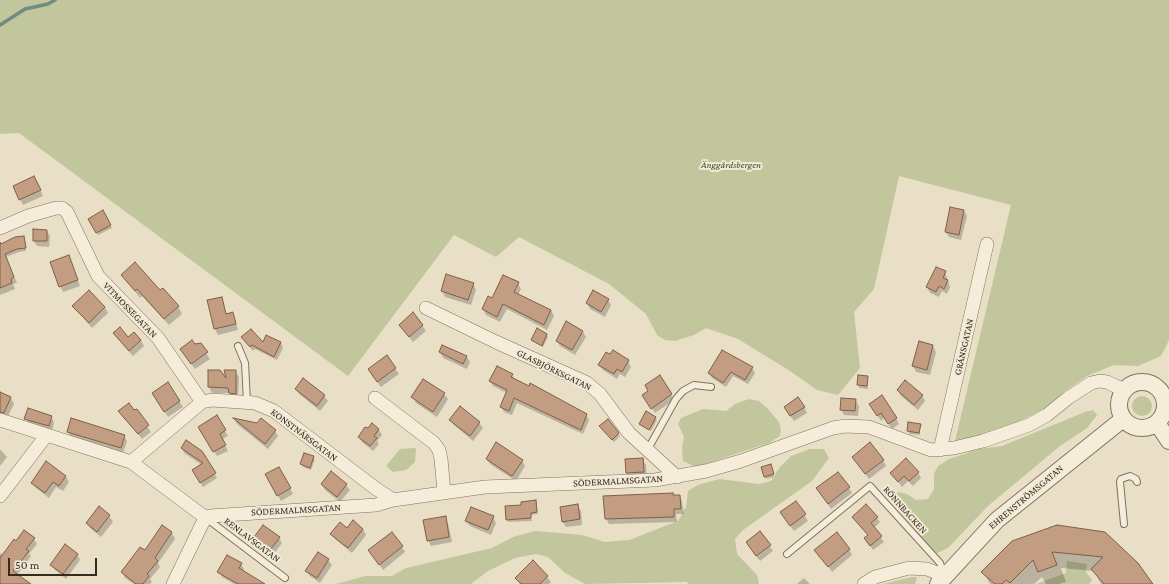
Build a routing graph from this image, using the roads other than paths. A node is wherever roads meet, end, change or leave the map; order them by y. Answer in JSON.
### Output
{"nodes":[{"id":1,"x":0,"y":228,"type":"edge"},
{"id":2,"x":987,"y":244,"type":"dead end"},
{"id":3,"x":426,"y":308,"type":"dead end"},
{"id":4,"x":238,"y":346,"type":"dead end"},
{"id":5,"x":1164,"y":384,"type":"edge"},
{"id":6,"x":711,"y":387,"type":"dead end"},
{"id":7,"x":1124,"y":390,"type":"junction"},
{"id":8,"x":375,"y":398,"type":"dead end"},
{"id":9,"x":202,"y":402,"type":"junction"},
{"id":10,"x":247,"y":402,"type":"junction"},
{"id":11,"x":1123,"y":418,"type":"junction"},
{"id":12,"x":0,"y":420,"type":"edge"},
{"id":13,"x":1157,"y":423,"type":"junction"},
{"id":14,"x":46,"y":436,"type":"junction"},
{"id":15,"x":1169,"y":441,"type":"edge"},
{"id":16,"x":648,"y":449,"type":"junction"},
{"id":17,"x":940,"y":450,"type":"junction"},
{"id":18,"x":131,"y":462,"type":"junction"},
{"id":19,"x":677,"y":477,"type":"junction"},
{"id":20,"x":1138,"y":482,"type":"dead end"},
{"id":21,"x":444,"y":492,"type":"junction"},
{"id":22,"x":0,"y":496,"type":"edge"},
{"id":23,"x":392,"y":500,"type":"junction"},
{"id":24,"x":206,"y":518,"type":"junction"},
{"id":25,"x":1124,"y":524,"type":"dead end"},
{"id":26,"x":788,"y":554,"type":"dead end"},
{"id":27,"x":286,"y":578,"type":"dead end"},
{"id":28,"x":941,"y":580,"type":"edge"},
{"id":29,"x":173,"y":584,"type":"edge"},
{"id":30,"x":864,"y":584,"type":"edge"}],
"edges":[{"from":1,"to":9,"type":"street","name":"VITMOSSEGATAN"},
{"from":2,"to":17,"type":"street","name":"GRÄNSGATAN"},
{"from":3,"to":16,"type":"street","name":"GLASBJÖRKSGATAN"},
{"from":4,"to":10,"type":"lane"},
{"from":5,"to":7,"type":"street"},
{"from":5,"to":13,"type":"street"},
{"from":6,"to":16,"type":"lane"},
{"from":7,"to":11,"type":"street"},
{"from":7,"to":17,"type":"street","name":"SÖDERMALMSGATAN"},
{"from":8,"to":21,"type":"street"},
{"from":9,"to":10,"type":"street","name":"KONSTNÄRSGATAN"},
{"from":9,"to":18,"type":"street"},
{"from":10,"to":23,"type":"street","name":"KONSTNÄRSGATAN"},
{"from":11,"to":13,"type":"street"},
{"from":11,"to":28,"type":"street","name":"EHRENSTRÖMSGATAN"},
{"from":12,"to":14,"type":"street"},
{"from":13,"to":15,"type":"street"},
{"from":14,"to":18,"type":"street"},
{"from":14,"to":22,"type":"street"},
{"from":16,"to":19,"type":"street","name":"GLASBJÖRKSGATAN"},
{"from":17,"to":19,"type":"street","name":"SÖDERMALMSGATAN"},
{"from":18,"to":24,"type":"street"},
{"from":19,"to":21,"type":"street","name":"SÖDERMALMSGATAN"},
{"from":20,"to":25,"type":"lane"},
{"from":21,"to":23,"type":"street","name":"SÖDERMALMSGATAN"},
{"from":23,"to":24,"type":"street","name":"SÖDERMALMSGATAN"},
{"from":24,"to":27,"type":"lane","name":"RENLAVSGATAN"},
{"from":24,"to":29,"type":"street"},
{"from":26,"to":28,"type":"lane","name":"RÖNNBACKEN"},
{"from":28,"to":30,"type":"street"}]}
